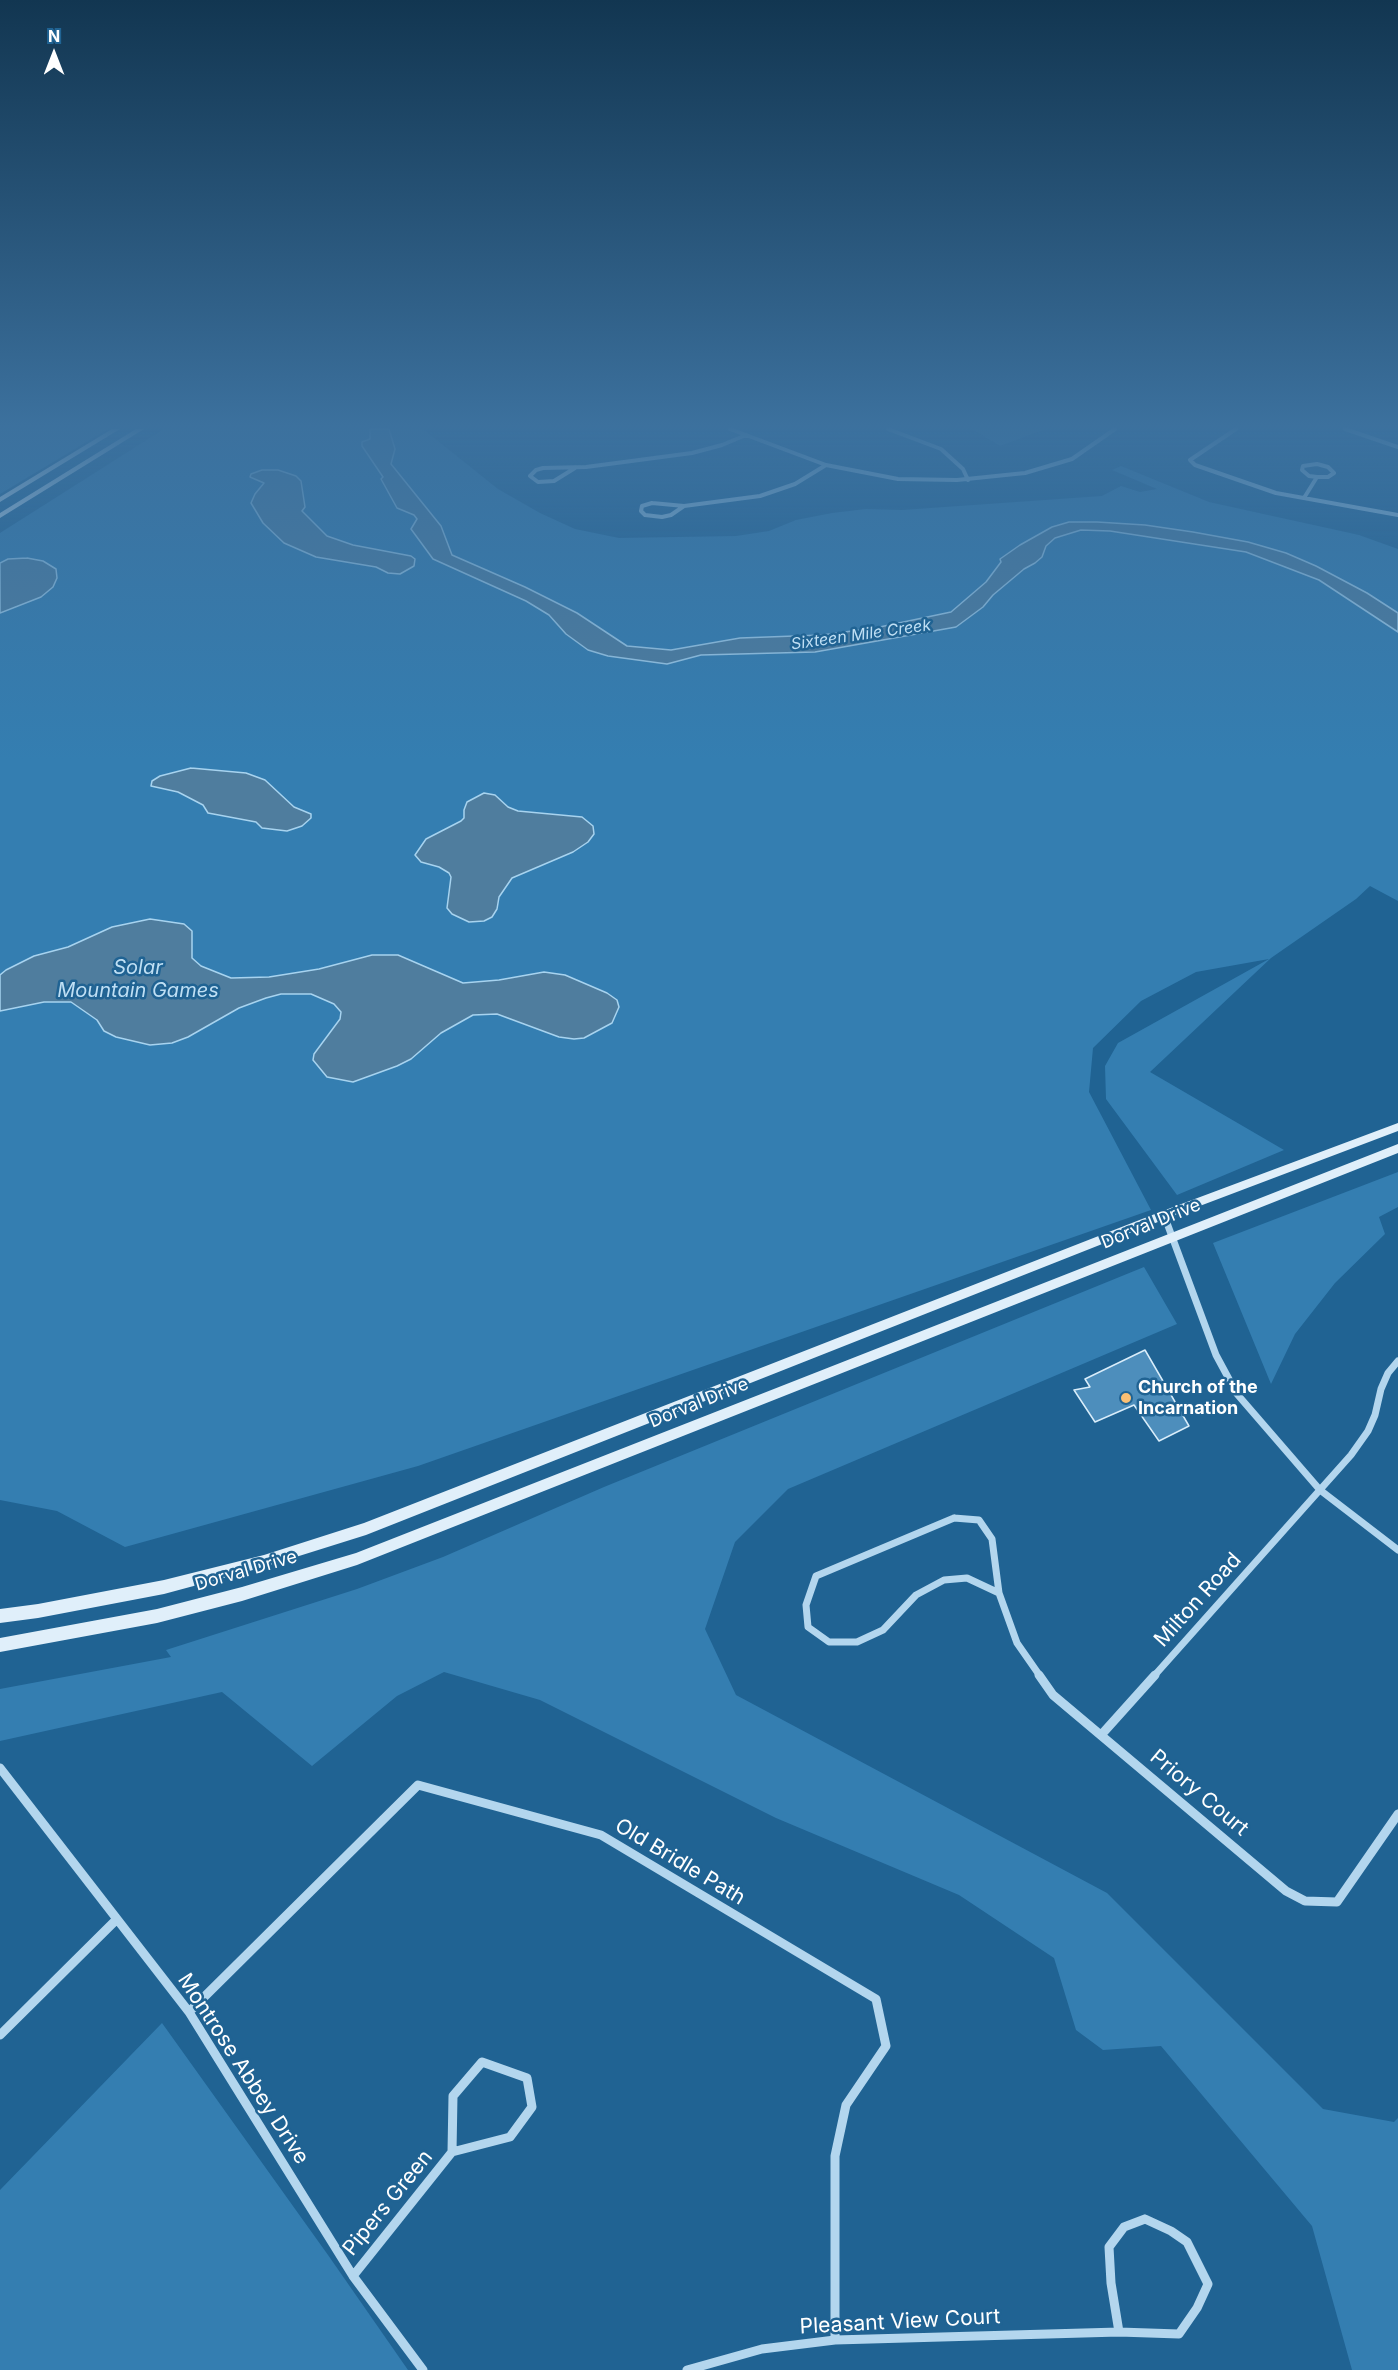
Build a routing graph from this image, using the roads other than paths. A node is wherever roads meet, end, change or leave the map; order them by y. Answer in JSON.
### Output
{"nodes":[{"id":1,"x":1398,"y":1127,"type":"edge"},
{"id":2,"x":1398,"y":1148,"type":"edge"},
{"id":3,"x":1164,"y":1215,"type":"junction"},
{"id":4,"x":1172,"y":1237,"type":"junction"},
{"id":5,"x":1398,"y":1361,"type":"edge"},
{"id":6,"x":1320,"y":1490,"type":"junction"},
{"id":7,"x":1398,"y":1550,"type":"edge"},
{"id":8,"x":999,"y":1593,"type":"junction"},
{"id":9,"x":0,"y":1616,"type":"edge"},
{"id":10,"x":0,"y":1645,"type":"edge"},
{"id":11,"x":1102,"y":1734,"type":"junction"},
{"id":12,"x":0,"y":1768,"type":"edge"},
{"id":13,"x":1398,"y":1814,"type":"edge"},
{"id":14,"x":117,"y":1918,"type":"junction"},
{"id":15,"x":189,"y":2012,"type":"junction"},
{"id":16,"x":0,"y":2035,"type":"edge"},
{"id":17,"x":452,"y":2152,"type":"junction"},
{"id":18,"x":353,"y":2276,"type":"junction"},
{"id":19,"x":1119,"y":2332,"type":"junction"},
{"id":20,"x":835,"y":2340,"type":"junction"},
{"id":21,"x":423,"y":2370,"type":"edge"},
{"id":22,"x":687,"y":2370,"type":"edge"}],
"edges":[{"from":1,"to":3,"type":"main road","name":"Dorval Drive"},
{"from":2,"to":4,"type":"main road","name":"Dorval Drive"},
{"from":3,"to":4,"type":"street"},
{"from":3,"to":9,"type":"main road","name":"Dorval Drive"},
{"from":4,"to":6,"type":"street"},
{"from":4,"to":10,"type":"main road","name":"Dorval Drive"},
{"from":5,"to":6,"type":"street","name":"Milton Road"},
{"from":6,"to":7,"type":"street"},
{"from":6,"to":11,"type":"street","name":"Milton Road"},
{"from":8,"to":8,"type":"street","name":"Priory Court"},
{"from":8,"to":11,"type":"street","name":"Priory Court"},
{"from":11,"to":13,"type":"street","name":"Priory Court"},
{"from":12,"to":14,"type":"street","name":"Montrose Abbey Drive"},
{"from":14,"to":15,"type":"street","name":"Montrose Abbey Drive"},
{"from":14,"to":16,"type":"street"},
{"from":15,"to":18,"type":"street","name":"Montrose Abbey Drive"},
{"from":15,"to":20,"type":"street","name":"Old Bridle Path"},
{"from":17,"to":17,"type":"street","name":"Pipers Green"},
{"from":17,"to":18,"type":"street","name":"Pipers Green"},
{"from":18,"to":21,"type":"street","name":"Montrose Abbey Drive"},
{"from":19,"to":19,"type":"street","name":"Pleasant View Court"},
{"from":19,"to":20,"type":"street","name":"Pleasant View Court"},
{"from":20,"to":22,"type":"street","name":"Pleasant View Court"}]}
